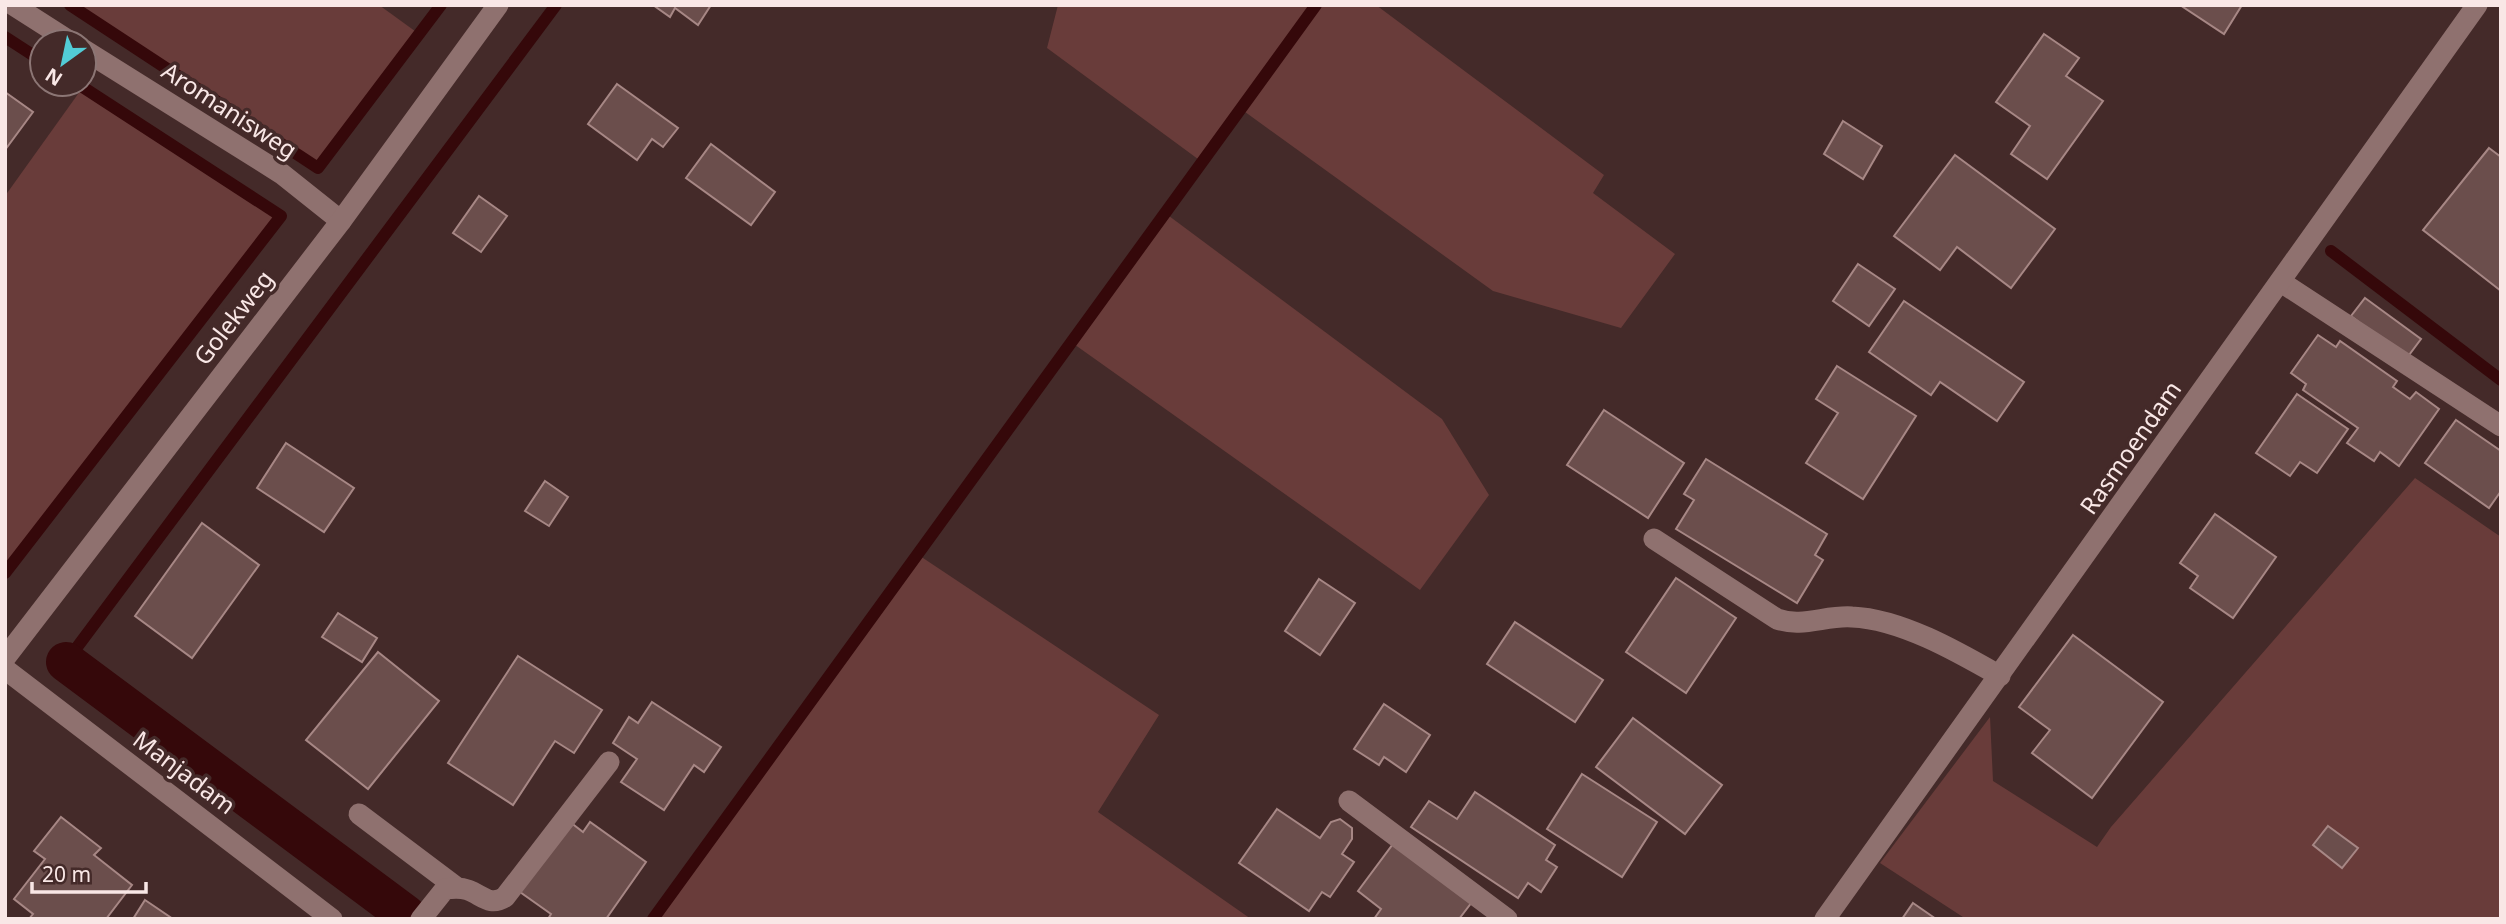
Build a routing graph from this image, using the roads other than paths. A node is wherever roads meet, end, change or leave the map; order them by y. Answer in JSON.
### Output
{"nodes":[{"id":1,"x":13,"y":5,"type":"edge"},
{"id":2,"x":498,"y":5,"type":"edge"},
{"id":3,"x":2477,"y":5,"type":"edge"},
{"id":4,"x":50,"y":28,"type":"edge"},
{"id":5,"x":98,"y":59,"type":"edge"},
{"id":6,"x":341,"y":221,"type":"junction"},
{"id":7,"x":2281,"y":282,"type":"junction"},
{"id":8,"x":2501,"y":426,"type":"edge"},
{"id":9,"x":1654,"y":539,"type":"dead end"},
{"id":10,"x":5,"y":658,"type":"edge"},
{"id":11,"x":5,"y":669,"type":"edge"},
{"id":12,"x":2000,"y":676,"type":"junction"},
{"id":13,"x":609,"y":762,"type":"dead end"},
{"id":14,"x":1349,"y":801,"type":"dead end"},
{"id":15,"x":359,"y":814,"type":"dead end"},
{"id":16,"x":456,"y":887,"type":"junction"},
{"id":17,"x":332,"y":919,"type":"edge"},
{"id":18,"x":421,"y":919,"type":"edge"},
{"id":19,"x":1507,"y":919,"type":"edge"},
{"id":20,"x":1825,"y":919,"type":"edge"}],
"edges":[{"from":1,"to":4,"type":"street"},
{"from":2,"to":6,"type":"street","name":"Golekweg"},
{"from":3,"to":7,"type":"street","name":"Rasmoendam"},
{"from":5,"to":6,"type":"street","name":"Aromanisweg"},
{"from":6,"to":10,"type":"street","name":"Golekweg"},
{"from":7,"to":8,"type":"street"},
{"from":7,"to":12,"type":"street","name":"Rasmoendam"},
{"from":9,"to":12,"type":"street"},
{"from":11,"to":17,"type":"street","name":"Manjadam"},
{"from":12,"to":20,"type":"street","name":"Rasmoendam"},
{"from":13,"to":16,"type":"street"},
{"from":14,"to":19,"type":"street"},
{"from":15,"to":16,"type":"street"},
{"from":16,"to":18,"type":"street"}]}
